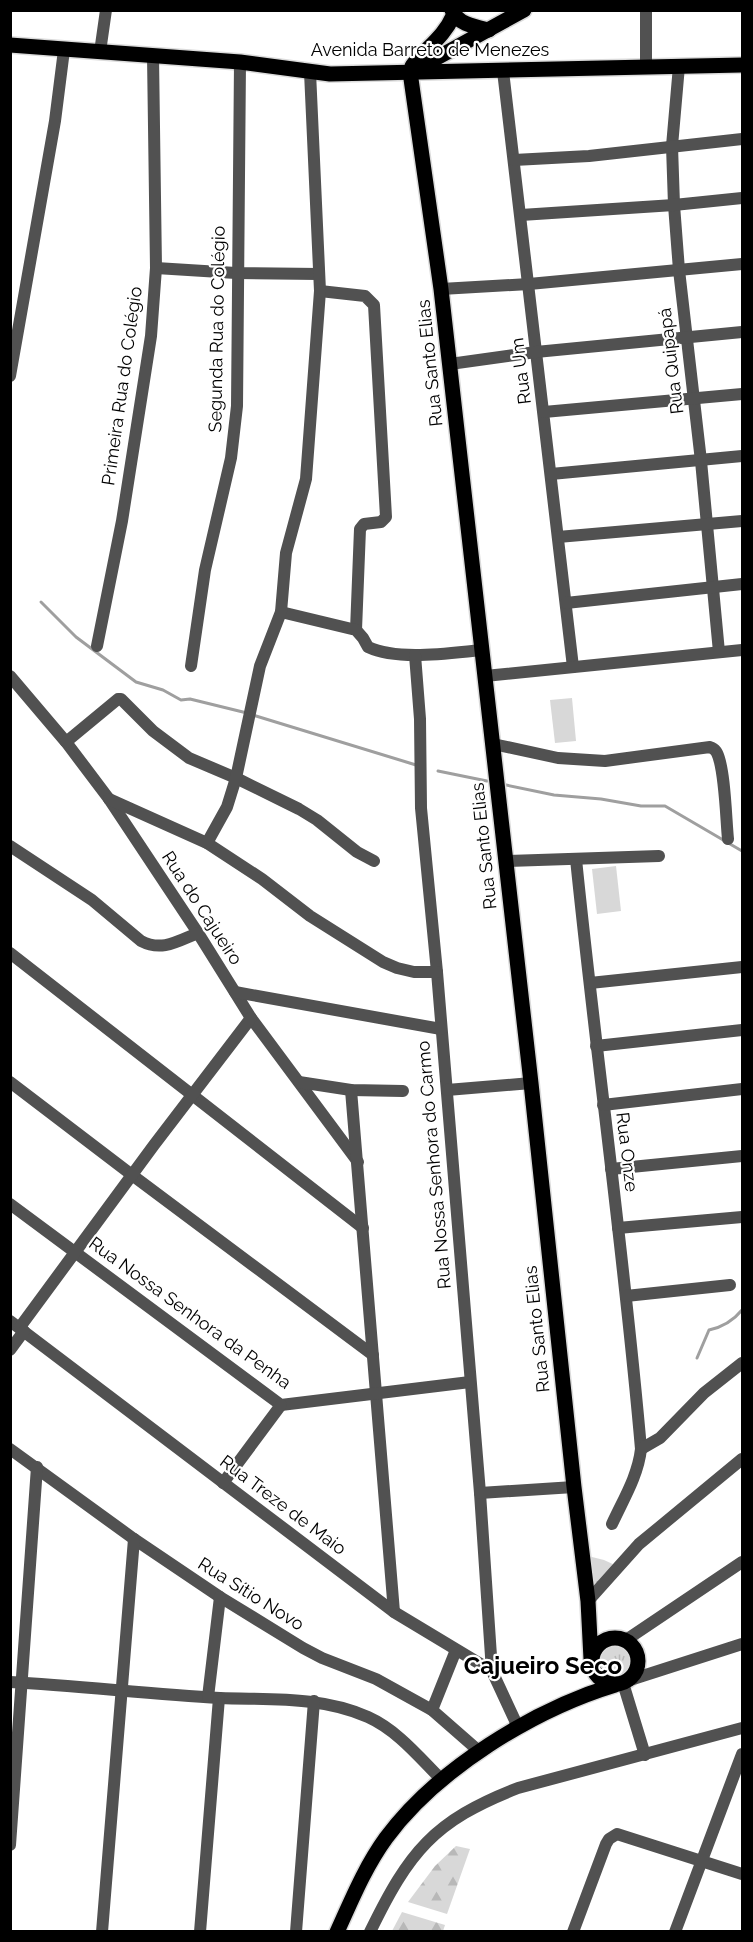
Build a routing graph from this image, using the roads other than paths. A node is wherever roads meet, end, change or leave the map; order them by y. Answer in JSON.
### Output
{"nodes":[{"id":1,"x":106,"y":10,"type":"edge"},
{"id":2,"x":524,"y":10,"type":"edge"},
{"id":3,"x":646,"y":10,"type":"edge"},
{"id":4,"x":452,"y":13,"type":"edge"},
{"id":5,"x":489,"y":30,"type":"junction"},
{"id":6,"x":10,"y":45,"type":"edge"},
{"id":7,"x":64,"y":50,"type":"junction"},
{"id":8,"x":100,"y":52,"type":"junction"},
{"id":9,"x":153,"y":56,"type":"junction"},
{"id":10,"x":240,"y":62,"type":"junction"},
{"id":11,"x":742,"y":65,"type":"edge"},
{"id":12,"x":680,"y":66,"type":"junction"},
{"id":13,"x":646,"y":67,"type":"junction"},
{"id":14,"x":503,"y":70,"type":"junction"},
{"id":15,"x":310,"y":72,"type":"junction"},
{"id":16,"x":410,"y":72,"type":"junction"},
{"id":17,"x":742,"y":139,"type":"edge"},
{"id":18,"x":672,"y":146,"type":"junction"},
{"id":19,"x":514,"y":160,"type":"junction"},
{"id":20,"x":742,"y":198,"type":"edge"},
{"id":21,"x":674,"y":205,"type":"junction"},
{"id":22,"x":521,"y":215,"type":"junction"},
{"id":23,"x":742,"y":264,"type":"edge"},
{"id":24,"x":156,"y":268,"type":"junction"},
{"id":25,"x":679,"y":270,"type":"junction"},
{"id":26,"x":236,"y":273,"type":"junction"},
{"id":27,"x":319,"y":274,"type":"junction"},
{"id":28,"x":529,"y":284,"type":"junction"},
{"id":29,"x":441,"y":289,"type":"junction"},
{"id":30,"x":320,"y":291,"type":"junction"},
{"id":31,"x":742,"y":332,"type":"edge"},
{"id":32,"x":686,"y":337,"type":"junction"},
{"id":33,"x":537,"y":352,"type":"junction"},
{"id":34,"x":450,"y":364,"type":"junction"},
{"id":35,"x":10,"y":376,"type":"edge"},
{"id":36,"x":742,"y":394,"type":"edge"},
{"id":37,"x":694,"y":400,"type":"junction"},
{"id":38,"x":544,"y":412,"type":"junction"},
{"id":39,"x":742,"y":456,"type":"edge"},
{"id":40,"x":701,"y":461,"type":"junction"},
{"id":41,"x":551,"y":474,"type":"junction"},
{"id":42,"x":742,"y":521,"type":"edge"},
{"id":43,"x":707,"y":525,"type":"junction"},
{"id":44,"x":558,"y":537,"type":"junction"},
{"id":45,"x":742,"y":584,"type":"edge"},
{"id":46,"x":712,"y":587,"type":"junction"},
{"id":47,"x":566,"y":603,"type":"junction"},
{"id":48,"x":281,"y":612,"type":"junction"},
{"id":49,"x":356,"y":630,"type":"junction"},
{"id":50,"x":97,"y":646,"type":"dead end"},
{"id":51,"x":482,"y":650,"type":"junction"},
{"id":52,"x":742,"y":650,"type":"edge"},
{"id":53,"x":719,"y":652,"type":"junction"},
{"id":54,"x":415,"y":655,"type":"junction"},
{"id":55,"x":191,"y":666,"type":"dead end"},
{"id":56,"x":573,"y":667,"type":"junction"},
{"id":57,"x":10,"y":676,"type":"edge"},
{"id":58,"x":485,"y":676,"type":"junction"},
{"id":59,"x":66,"y":742,"type":"junction"},
{"id":60,"x":493,"y":744,"type":"junction"},
{"id":61,"x":236,"y":778,"type":"junction"},
{"id":62,"x":109,"y":799,"type":"junction"},
{"id":63,"x":728,"y":839,"type":"dead end"},
{"id":64,"x":207,"y":843,"type":"junction"},
{"id":65,"x":10,"y":846,"type":"edge"},
{"id":66,"x":660,"y":856,"type":"dead end"},
{"id":67,"x":576,"y":859,"type":"junction"},
{"id":68,"x":374,"y":861,"type":"dead end"},
{"id":69,"x":506,"y":861,"type":"junction"},
{"id":70,"x":198,"y":933,"type":"junction"},
{"id":71,"x":10,"y":953,"type":"edge"},
{"id":72,"x":742,"y":967,"type":"edge"},
{"id":73,"x":437,"y":972,"type":"junction"},
{"id":74,"x":590,"y":983,"type":"junction"},
{"id":75,"x":235,"y":992,"type":"junction"},
{"id":76,"x":251,"y":1018,"type":"junction"},
{"id":77,"x":441,"y":1029,"type":"junction"},
{"id":78,"x":742,"y":1030,"type":"edge"},
{"id":79,"x":596,"y":1046,"type":"junction"},
{"id":80,"x":10,"y":1082,"type":"edge"},
{"id":81,"x":299,"y":1082,"type":"junction"},
{"id":82,"x":531,"y":1083,"type":"junction"},
{"id":83,"x":742,"y":1089,"type":"edge"},
{"id":84,"x":351,"y":1090,"type":"junction"},
{"id":85,"x":403,"y":1090,"type":"dead end"},
{"id":86,"x":447,"y":1090,"type":"junction"},
{"id":87,"x":192,"y":1094,"type":"junction"},
{"id":88,"x":603,"y":1105,"type":"junction"},
{"id":89,"x":742,"y":1156,"type":"edge"},
{"id":90,"x":358,"y":1162,"type":"junction"},
{"id":91,"x":611,"y":1169,"type":"junction"},
{"id":92,"x":132,"y":1175,"type":"junction"},
{"id":93,"x":10,"y":1204,"type":"edge"},
{"id":94,"x":742,"y":1217,"type":"edge"},
{"id":95,"x":363,"y":1227,"type":"junction"},
{"id":96,"x":618,"y":1228,"type":"junction"},
{"id":97,"x":76,"y":1252,"type":"junction"},
{"id":98,"x":730,"y":1285,"type":"dead end"},
{"id":99,"x":627,"y":1296,"type":"junction"},
{"id":100,"x":18,"y":1326,"type":"edge"},
{"id":101,"x":10,"y":1350,"type":"edge"},
{"id":102,"x":372,"y":1355,"type":"junction"},
{"id":103,"x":742,"y":1363,"type":"edge"},
{"id":104,"x":470,"y":1382,"type":"junction"},
{"id":105,"x":377,"y":1393,"type":"junction"},
{"id":106,"x":281,"y":1405,"type":"junction"},
{"id":107,"x":10,"y":1449,"type":"edge"},
{"id":108,"x":641,"y":1449,"type":"junction"},
{"id":109,"x":742,"y":1459,"type":"edge"},
{"id":110,"x":37,"y":1467,"type":"junction"},
{"id":111,"x":223,"y":1483,"type":"junction"},
{"id":112,"x":574,"y":1487,"type":"junction"},
{"id":113,"x":480,"y":1492,"type":"junction"},
{"id":114,"x":612,"y":1524,"type":"dead end"},
{"id":115,"x":134,"y":1539,"type":"junction"},
{"id":116,"x":742,"y":1562,"type":"edge"},
{"id":117,"x":220,"y":1597,"type":"junction"},
{"id":118,"x":588,"y":1601,"type":"junction"},
{"id":119,"x":394,"y":1612,"type":"junction"},
{"id":120,"x":590,"y":1617,"type":"junction"},
{"id":121,"x":623,"y":1639,"type":"junction"},
{"id":122,"x":742,"y":1644,"type":"edge"},
{"id":123,"x":456,"y":1650,"type":"junction"},
{"id":124,"x":592,"y":1663,"type":"junction"},
{"id":125,"x":492,"y":1671,"type":"junction"},
{"id":126,"x":16,"y":1682,"type":"edge"},
{"id":127,"x":622,"y":1683,"type":"junction"},
{"id":128,"x":122,"y":1689,"type":"junction"},
{"id":129,"x":214,"y":1697,"type":"junction"},
{"id":130,"x":579,"y":1698,"type":"junction"},
{"id":131,"x":314,"y":1701,"type":"junction"},
{"id":132,"x":432,"y":1710,"type":"junction"},
{"id":133,"x":518,"y":1727,"type":"junction"},
{"id":134,"x":742,"y":1728,"type":"edge"},
{"id":135,"x":480,"y":1752,"type":"junction"},
{"id":136,"x":742,"y":1754,"type":"edge"},
{"id":137,"x":645,"y":1755,"type":"junction"},
{"id":138,"x":441,"y":1779,"type":"junction"},
{"id":139,"x":10,"y":1845,"type":"edge"},
{"id":140,"x":700,"y":1861,"type":"junction"},
{"id":141,"x":742,"y":1874,"type":"edge"},
{"id":142,"x":102,"y":1932,"type":"edge"},
{"id":143,"x":200,"y":1932,"type":"edge"},
{"id":144,"x":296,"y":1932,"type":"edge"},
{"id":145,"x":337,"y":1932,"type":"edge"},
{"id":146,"x":370,"y":1932,"type":"edge"},
{"id":147,"x":573,"y":1932,"type":"edge"},
{"id":148,"x":675,"y":1932,"type":"edge"}],
"edges":[{"from":1,"to":8,"type":"street"},
{"from":2,"to":5,"type":"main road"},
{"from":3,"to":13,"type":"street"},
{"from":4,"to":5,"type":"main road"},
{"from":4,"to":16,"type":"main road"},
{"from":5,"to":16,"type":"main road"},
{"from":6,"to":7,"type":"main road","name":"Avenida Barreto de Menezes"},
{"from":7,"to":8,"type":"main road","name":"Avenida Barreto de Menezes"},
{"from":7,"to":35,"type":"street"},
{"from":8,"to":9,"type":"main road","name":"Avenida Barreto de Menezes"},
{"from":9,"to":10,"type":"main road","name":"Avenida Barreto de Menezes"},
{"from":9,"to":24,"type":"street","name":"Primeira Rua do Colégio"},
{"from":10,"to":15,"type":"main road","name":"Avenida Barreto de Menezes"},
{"from":10,"to":26,"type":"street","name":"Segunda Rua do Colégio"},
{"from":11,"to":12,"type":"main road","name":"Avenida Barreto de Menezes"},
{"from":12,"to":13,"type":"main road","name":"Avenida Barreto de Menezes"},
{"from":12,"to":18,"type":"street","name":"Rua Quipapá"},
{"from":13,"to":14,"type":"main road","name":"Avenida Barreto de Menezes"},
{"from":14,"to":16,"type":"main road","name":"Avenida Barreto de Menezes"},
{"from":14,"to":19,"type":"street","name":"Rua Um"},
{"from":15,"to":16,"type":"main road","name":"Avenida Barreto de Menezes"},
{"from":15,"to":27,"type":"street"},
{"from":16,"to":29,"type":"main road","name":"Rua Santo Elias"},
{"from":17,"to":18,"type":"street"},
{"from":18,"to":19,"type":"street"},
{"from":18,"to":21,"type":"street","name":"Rua Quipapá"},
{"from":19,"to":22,"type":"street","name":"Rua Um"},
{"from":20,"to":21,"type":"street"},
{"from":21,"to":22,"type":"street"},
{"from":21,"to":25,"type":"street","name":"Rua Quipapá"},
{"from":22,"to":28,"type":"street","name":"Rua Um"},
{"from":23,"to":25,"type":"street"},
{"from":24,"to":26,"type":"street"},
{"from":24,"to":50,"type":"street","name":"Primeira Rua do Colégio"},
{"from":25,"to":28,"type":"street"},
{"from":25,"to":32,"type":"street","name":"Rua Quipapá"},
{"from":26,"to":27,"type":"street"},
{"from":26,"to":55,"type":"street","name":"Segunda Rua do Colégio"},
{"from":27,"to":30,"type":"street"},
{"from":28,"to":29,"type":"street"},
{"from":28,"to":33,"type":"street","name":"Rua Um"},
{"from":29,"to":34,"type":"main road","name":"Rua Santo Elias"},
{"from":30,"to":48,"type":"street"},
{"from":30,"to":49,"type":"street"},
{"from":31,"to":32,"type":"street"},
{"from":32,"to":33,"type":"street"},
{"from":32,"to":37,"type":"street","name":"Rua Quipapá"},
{"from":33,"to":34,"type":"street"},
{"from":33,"to":38,"type":"street","name":"Rua Um"},
{"from":34,"to":51,"type":"main road","name":"Rua Santo Elias"},
{"from":36,"to":37,"type":"street"},
{"from":37,"to":38,"type":"street"},
{"from":37,"to":40,"type":"street","name":"Rua Quipapá"},
{"from":38,"to":41,"type":"street","name":"Rua Um"},
{"from":39,"to":40,"type":"street"},
{"from":40,"to":41,"type":"street"},
{"from":40,"to":43,"type":"street","name":"Rua Quipapá"},
{"from":41,"to":44,"type":"street","name":"Rua Um"},
{"from":42,"to":43,"type":"street"},
{"from":43,"to":44,"type":"street"},
{"from":43,"to":46,"type":"street","name":"Rua Quipapá"},
{"from":44,"to":47,"type":"street","name":"Rua Um"},
{"from":45,"to":46,"type":"street"},
{"from":46,"to":47,"type":"street"},
{"from":46,"to":53,"type":"street","name":"Rua Quipapá"},
{"from":47,"to":56,"type":"street","name":"Rua Um"},
{"from":48,"to":49,"type":"street"},
{"from":48,"to":61,"type":"street"},
{"from":49,"to":54,"type":"street"},
{"from":51,"to":54,"type":"street"},
{"from":51,"to":58,"type":"main road","name":"Rua Santo Elias"},
{"from":52,"to":53,"type":"street"},
{"from":53,"to":56,"type":"street"},
{"from":54,"to":73,"type":"street","name":"Rua Nossa Senhora do Carmo"},
{"from":56,"to":58,"type":"street"},
{"from":57,"to":59,"type":"street","name":"Rua do Cajueiro"},
{"from":58,"to":60,"type":"main road","name":"Rua Santo Elias"},
{"from":59,"to":61,"type":"street"},
{"from":59,"to":62,"type":"street","name":"Rua do Cajueiro"},
{"from":60,"to":63,"type":"street"},
{"from":60,"to":69,"type":"main road","name":"Rua Santo Elias"},
{"from":61,"to":64,"type":"street"},
{"from":61,"to":68,"type":"street"},
{"from":62,"to":64,"type":"street"},
{"from":62,"to":70,"type":"street","name":"Rua do Cajueiro"},
{"from":64,"to":73,"type":"street"},
{"from":65,"to":70,"type":"street"},
{"from":66,"to":67,"type":"street"},
{"from":67,"to":69,"type":"street"},
{"from":67,"to":74,"type":"street","name":"Rua Onze"},
{"from":69,"to":82,"type":"main road","name":"Rua Santo Elias"},
{"from":70,"to":75,"type":"street","name":"Rua do Cajueiro"},
{"from":71,"to":87,"type":"street"},
{"from":72,"to":74,"type":"street"},
{"from":73,"to":77,"type":"street","name":"Rua Nossa Senhora do Carmo"},
{"from":74,"to":79,"type":"street","name":"Rua Onze"},
{"from":75,"to":76,"type":"street","name":"Rua do Cajueiro"},
{"from":75,"to":77,"type":"street"},
{"from":76,"to":81,"type":"street","name":"Rua do Cajueiro"},
{"from":76,"to":87,"type":"street"},
{"from":77,"to":86,"type":"street","name":"Rua Nossa Senhora do Carmo"},
{"from":78,"to":79,"type":"street"},
{"from":79,"to":88,"type":"street","name":"Rua Onze"},
{"from":80,"to":92,"type":"street"},
{"from":81,"to":84,"type":"street"},
{"from":81,"to":90,"type":"street","name":"Rua do Cajueiro"},
{"from":82,"to":86,"type":"street"},
{"from":82,"to":112,"type":"main road","name":"Rua Santo Elias"},
{"from":83,"to":88,"type":"street"},
{"from":84,"to":85,"type":"street"},
{"from":84,"to":90,"type":"street"},
{"from":86,"to":104,"type":"street","name":"Rua Nossa Senhora do Carmo"},
{"from":87,"to":92,"type":"street"},
{"from":87,"to":95,"type":"street"},
{"from":88,"to":91,"type":"street","name":"Rua Onze"},
{"from":89,"to":91,"type":"street"},
{"from":90,"to":95,"type":"street"},
{"from":91,"to":96,"type":"street","name":"Rua Onze"},
{"from":92,"to":97,"type":"street"},
{"from":92,"to":102,"type":"street"},
{"from":93,"to":97,"type":"street","name":"Rua Nossa Senhora da Penha"},
{"from":94,"to":96,"type":"street"},
{"from":95,"to":102,"type":"street"},
{"from":96,"to":99,"type":"street","name":"Rua Onze"},
{"from":97,"to":100,"type":"street"},
{"from":97,"to":106,"type":"street","name":"Rua Nossa Senhora da Penha"},
{"from":98,"to":99,"type":"street"},
{"from":99,"to":108,"type":"street","name":"Rua Onze"},
{"from":100,"to":101,"type":"street"},
{"from":100,"to":111,"type":"street","name":"Rua Treze de Maio"},
{"from":102,"to":105,"type":"street"},
{"from":103,"to":108,"type":"street"},
{"from":104,"to":105,"type":"street","name":"Rua Nossa Senhora da Penha"},
{"from":104,"to":113,"type":"street","name":"Rua Nossa Senhora do Carmo"},
{"from":105,"to":106,"type":"street","name":"Rua Nossa Senhora da Penha"},
{"from":105,"to":119,"type":"street"},
{"from":106,"to":111,"type":"street"},
{"from":107,"to":110,"type":"street","name":"Rua Sítio Novo"},
{"from":108,"to":114,"type":"street","name":"Rua Onze"},
{"from":109,"to":118,"type":"street"},
{"from":110,"to":115,"type":"street","name":"Rua Sítio Novo"},
{"from":110,"to":126,"type":"street"},
{"from":111,"to":119,"type":"street","name":"Rua Treze de Maio"},
{"from":112,"to":113,"type":"street"},
{"from":112,"to":118,"type":"main road","name":"Rua Santo Elias"},
{"from":113,"to":125,"type":"street","name":"Rua Nossa Senhora do Carmo"},
{"from":115,"to":117,"type":"street","name":"Rua Sítio Novo"},
{"from":115,"to":128,"type":"street"},
{"from":116,"to":121,"type":"street"},
{"from":117,"to":129,"type":"street"},
{"from":117,"to":132,"type":"street","name":"Rua Sítio Novo"},
{"from":118,"to":120,"type":"main road","name":"Rua Santo Elias"},
{"from":119,"to":123,"type":"street","name":"Rua Treze de Maio"},
{"from":120,"to":121,"type":"main road"},
{"from":120,"to":124,"type":"main road","name":"Rua Santo Elias"},
{"from":121,"to":124,"type":"main road"},
{"from":121,"to":127,"type":"main road"},
{"from":122,"to":127,"type":"street"},
{"from":123,"to":125,"type":"street","name":"Rua Treze de Maio"},
{"from":123,"to":132,"type":"street"},
{"from":124,"to":127,"type":"main road"},
{"from":124,"to":130,"type":"main road"},
{"from":125,"to":133,"type":"street"},
{"from":126,"to":128,"type":"street"},
{"from":126,"to":139,"type":"street"},
{"from":127,"to":130,"type":"main road"},
{"from":127,"to":137,"type":"street"},
{"from":128,"to":129,"type":"street"},
{"from":128,"to":142,"type":"street"},
{"from":129,"to":131,"type":"street"},
{"from":129,"to":143,"type":"street"},
{"from":130,"to":133,"type":"main road"},
{"from":131,"to":138,"type":"street"},
{"from":131,"to":144,"type":"street"},
{"from":132,"to":135,"type":"street","name":"Rua Sítio Novo"},
{"from":133,"to":135,"type":"main road"},
{"from":134,"to":137,"type":"street"},
{"from":135,"to":138,"type":"main road"},
{"from":136,"to":140,"type":"street"},
{"from":137,"to":146,"type":"street"},
{"from":138,"to":145,"type":"main road"},
{"from":140,"to":141,"type":"street"},
{"from":140,"to":147,"type":"street"},
{"from":140,"to":148,"type":"street"}]}
